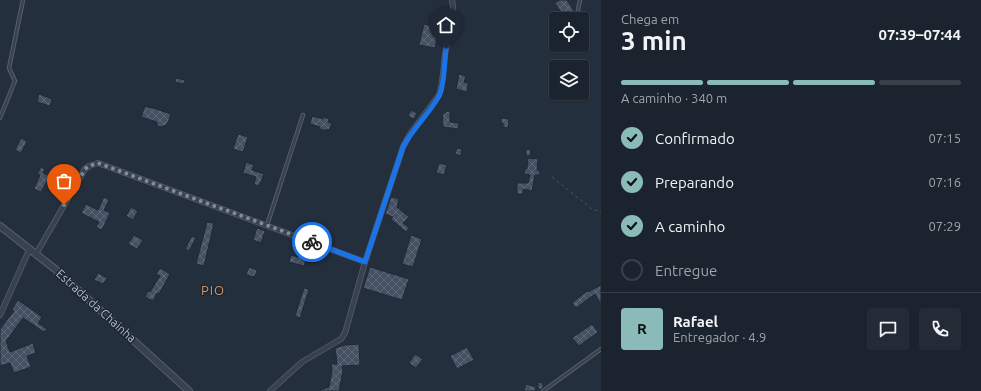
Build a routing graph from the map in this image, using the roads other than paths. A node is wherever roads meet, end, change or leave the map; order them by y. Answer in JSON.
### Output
{"nodes":[{"id":1,"x":23,"y":0,"type":"edge"},
{"id":2,"x":452,"y":0,"type":"edge"},
{"id":3,"x":580,"y":0,"type":"edge"},
{"id":4,"x":578,"y":10,"type":"dead end"},
{"id":5,"x":304,"y":115,"type":"dead end"},
{"id":6,"x":0,"y":118,"type":"edge"},
{"id":7,"x":267,"y":225,"type":"junction"},
{"id":8,"x":0,"y":226,"type":"edge"},
{"id":9,"x":30,"y":248,"type":"junction"},
{"id":10,"x":36,"y":254,"type":"junction"},
{"id":11,"x":365,"y":262,"type":"junction"},
{"id":12,"x":0,"y":315,"type":"edge"},
{"id":13,"x":601,"y":350,"type":"edge"},
{"id":14,"x":189,"y":391,"type":"edge"},
{"id":15,"x":270,"y":391,"type":"edge"},
{"id":16,"x":543,"y":391,"type":"edge"}],
"edges":[{"from":1,"to":6,"type":"lane"},
{"from":2,"to":11,"type":"street"},
{"from":3,"to":4,"type":"lane"},
{"from":5,"to":7,"type":"lane"},
{"from":7,"to":10,"type":"street"},
{"from":7,"to":11,"type":"street"},
{"from":8,"to":9,"type":"street","name":"Estrada da Chainha"},
{"from":9,"to":10,"type":"street","name":"Estrada da Chainha"},
{"from":9,"to":12,"type":"street"},
{"from":10,"to":14,"type":"street","name":"Estrada da Chainha"},
{"from":11,"to":15,"type":"street"},
{"from":13,"to":16,"type":"lane"}]}
